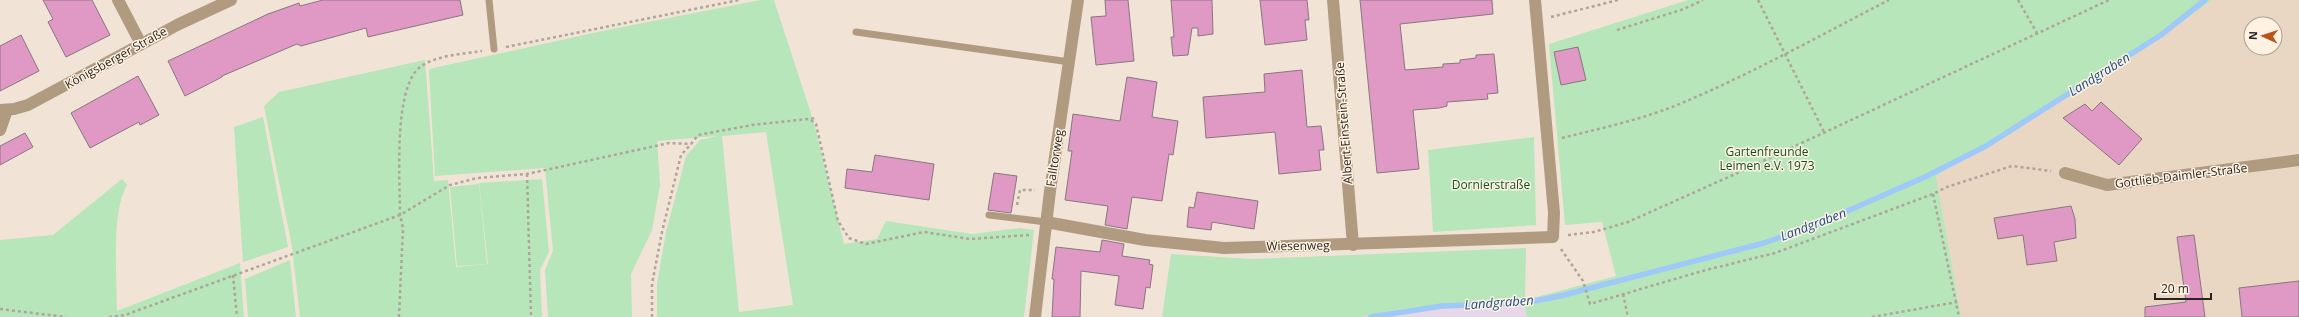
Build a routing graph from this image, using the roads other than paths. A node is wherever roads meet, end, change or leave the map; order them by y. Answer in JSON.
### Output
{"nodes":[{"id":1,"x":118,"y":0,"type":"edge"},
{"id":2,"x":231,"y":0,"type":"edge"},
{"id":3,"x":489,"y":0,"type":"edge"},
{"id":4,"x":1078,"y":0,"type":"edge"},
{"id":5,"x":1333,"y":0,"type":"edge"},
{"id":6,"x":1535,"y":0,"type":"edge"},
{"id":7,"x":856,"y":32,"type":"dead end"},
{"id":8,"x":141,"y":44,"type":"junction"},
{"id":9,"x":494,"y":49,"type":"road end"},
{"id":10,"x":1070,"y":62,"type":"junction"},
{"id":11,"x":3,"y":110,"type":"edge"},
{"id":12,"x":0,"y":130,"type":"edge"},
{"id":13,"x":2299,"y":160,"type":"edge"},
{"id":14,"x":2065,"y":173,"type":"road end"},
{"id":15,"x":989,"y":215,"type":"dead end"},
{"id":16,"x":1045,"y":227,"type":"junction"},
{"id":17,"x":1352,"y":245,"type":"junction"},
{"id":18,"x":1035,"y":317,"type":"edge"}],
"edges":[{"from":1,"to":8,"type":"street"},
{"from":2,"to":8,"type":"street","name":"Königsberger Straße"},
{"from":3,"to":9,"type":"lane"},
{"from":4,"to":10,"type":"street","name":"Falltorweg"},
{"from":5,"to":17,"type":"street","name":"Albert-Einstein-Straße"},
{"from":6,"to":17,"type":"street","name":"Wiesenweg"},
{"from":7,"to":10,"type":"lane"},
{"from":8,"to":11,"type":"street","name":"Königsberger Straße"},
{"from":10,"to":16,"type":"street","name":"Falltorweg"},
{"from":11,"to":12,"type":"street"},
{"from":13,"to":14,"type":"street","name":"Gottlieb-Daimler-Straße"},
{"from":15,"to":16,"type":"lane"},
{"from":16,"to":17,"type":"street","name":"Wiesenweg"},
{"from":16,"to":18,"type":"street","name":"Falltorweg"}]}
